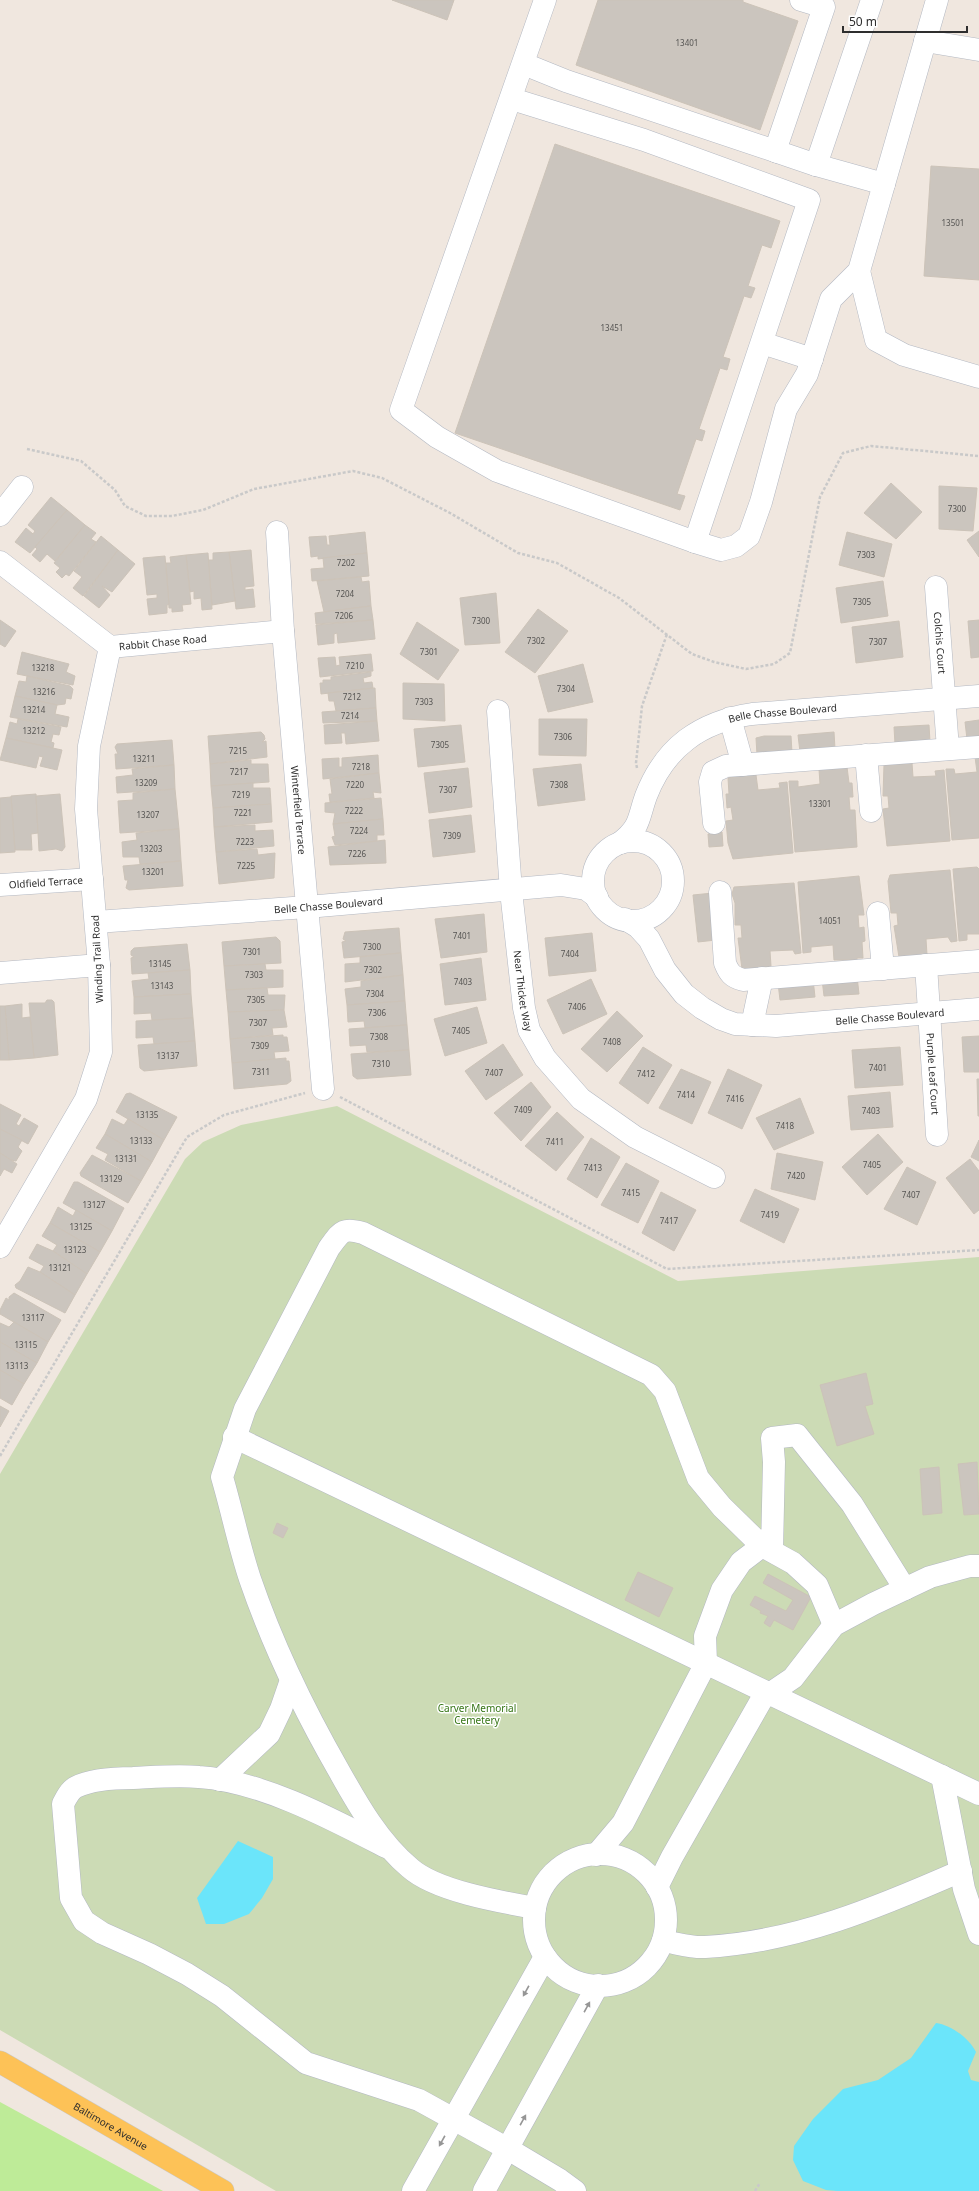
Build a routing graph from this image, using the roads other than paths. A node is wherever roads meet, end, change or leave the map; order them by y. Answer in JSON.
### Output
{"nodes":[{"id":1,"x":545,"y":0,"type":"edge"},
{"id":2,"x":801,"y":0,"type":"edge"},
{"id":3,"x":872,"y":0,"type":"edge"},
{"id":4,"x":937,"y":0,"type":"edge"},
{"id":5,"x":925,"y":41,"type":"junction"},
{"id":6,"x":978,"y":48,"type":"edge"},
{"id":7,"x":524,"y":64,"type":"junction"},
{"id":8,"x":512,"y":99,"type":"junction"},
{"id":9,"x":778,"y":152,"type":"junction"},
{"id":10,"x":816,"y":165,"type":"junction"},
{"id":11,"x":884,"y":184,"type":"junction"},
{"id":12,"x":859,"y":271,"type":"junction"},
{"id":13,"x":762,"y":343,"type":"junction"},
{"id":14,"x":812,"y":358,"type":"junction"},
{"id":15,"x":979,"y":377,"type":"edge"},
{"id":16,"x":22,"y":488,"type":"dead end"},
{"id":17,"x":0,"y":516,"type":"edge"},
{"id":18,"x":277,"y":532,"type":"dead end"},
{"id":19,"x":695,"y":542,"type":"junction"},
{"id":20,"x":0,"y":562,"type":"edge"},
{"id":21,"x":936,"y":587,"type":"dead end"},
{"id":22,"x":283,"y":631,"type":"junction"},
{"id":23,"x":110,"y":647,"type":"junction"},
{"id":24,"x":979,"y":696,"type":"edge"},
{"id":25,"x":944,"y":698,"type":"junction"},
{"id":26,"x":498,"y":711,"type":"dead end"},
{"id":27,"x":730,"y":718,"type":"junction"},
{"id":28,"x":979,"y":747,"type":"edge"},
{"id":29,"x":948,"y":749,"type":"junction"},
{"id":30,"x":866,"y":756,"type":"junction"},
{"id":31,"x":743,"y":765,"type":"junction"},
{"id":32,"x":871,"y":811,"type":"dead end"},
{"id":33,"x":639,"y":820,"type":"junction"},
{"id":34,"x":714,"y":823,"type":"dead end"},
{"id":35,"x":620,"y":843,"type":"junction"},
{"id":36,"x":652,"y":846,"type":"junction"},
{"id":37,"x":596,"y":867,"type":"junction"},
{"id":38,"x":92,"y":879,"type":"junction"},
{"id":39,"x":0,"y":885,"type":"edge"},
{"id":40,"x":561,"y":885,"type":"junction"},
{"id":41,"x":511,"y":891,"type":"junction"},
{"id":42,"x":720,"y":892,"type":"dead end"},
{"id":43,"x":597,"y":896,"type":"junction"},
{"id":44,"x":308,"y":907,"type":"junction"},
{"id":45,"x":657,"y":913,"type":"junction"},
{"id":46,"x":878,"y":913,"type":"dead end"},
{"id":47,"x":625,"y":919,"type":"junction"},
{"id":48,"x":96,"y":922,"type":"junction"},
{"id":49,"x":649,"y":939,"type":"junction"},
{"id":50,"x":979,"y":961,"type":"edge"},
{"id":51,"x":99,"y":965,"type":"junction"},
{"id":52,"x":926,"y":965,"type":"junction"},
{"id":53,"x":883,"y":969,"type":"junction"},
{"id":54,"x":0,"y":973,"type":"edge"},
{"id":55,"x":762,"y":978,"type":"junction"},
{"id":56,"x":979,"y":1010,"type":"edge"},
{"id":57,"x":930,"y":1012,"type":"junction"},
{"id":58,"x":752,"y":1025,"type":"junction"},
{"id":59,"x":323,"y":1088,"type":"road end"},
{"id":60,"x":937,"y":1135,"type":"dead end"},
{"id":61,"x":714,"y":1177,"type":"dead end"},
{"id":62,"x":0,"y":1248,"type":"edge"},
{"id":63,"x":234,"y":1437,"type":"junction"},
{"id":64,"x":769,"y":1544,"type":"junction"},
{"id":65,"x":979,"y":1566,"type":"edge"},
{"id":66,"x":905,"y":1589,"type":"junction"},
{"id":67,"x":834,"y":1625,"type":"junction"},
{"id":68,"x":706,"y":1663,"type":"junction"},
{"id":69,"x":291,"y":1680,"type":"junction"},
{"id":70,"x":770,"y":1694,"type":"junction"},
{"id":71,"x":942,"y":1776,"type":"junction"},
{"id":72,"x":220,"y":1780,"type":"junction"},
{"id":73,"x":979,"y":1794,"type":"edge"},
{"id":74,"x":393,"y":1850,"type":"junction"},
{"id":75,"x":596,"y":1854,"type":"junction"},
{"id":76,"x":961,"y":1871,"type":"junction"},
{"id":77,"x":657,"y":1887,"type":"junction"},
{"id":78,"x":535,"y":1908,"type":"junction"},
{"id":79,"x":979,"y":1934,"type":"edge"},
{"id":80,"x":663,"y":1941,"type":"junction"},
{"id":81,"x":545,"y":1957,"type":"junction"},
{"id":82,"x":598,"y":1985,"type":"junction"},
{"id":83,"x":0,"y":2062,"type":"edge"},
{"id":84,"x":454,"y":2118,"type":"junction"},
{"id":85,"x":508,"y":2148,"type":"junction"},
{"id":86,"x":222,"y":2191,"type":"edge"},
{"id":87,"x":413,"y":2191,"type":"edge"},
{"id":88,"x":484,"y":2191,"type":"edge"},
{"id":89,"x":575,"y":2191,"type":"edge"}],
"edges":[{"from":1,"to":7,"type":"street"},
{"from":2,"to":9,"type":"street"},
{"from":3,"to":10,"type":"street"},
{"from":4,"to":5,"type":"street"},
{"from":5,"to":6,"type":"street"},
{"from":5,"to":11,"type":"street"},
{"from":7,"to":8,"type":"street"},
{"from":7,"to":9,"type":"street"},
{"from":8,"to":13,"type":"street"},
{"from":8,"to":19,"type":"street"},
{"from":9,"to":10,"type":"street"},
{"from":10,"to":11,"type":"street"},
{"from":11,"to":12,"type":"street"},
{"from":12,"to":14,"type":"street"},
{"from":12,"to":15,"type":"street"},
{"from":13,"to":14,"type":"street"},
{"from":13,"to":19,"type":"street"},
{"from":14,"to":19,"type":"street"},
{"from":16,"to":17,"type":"street"},
{"from":18,"to":22,"type":"street","name":"Winterfield Terrace"},
{"from":20,"to":23,"type":"street","name":"Rabbit Chase Road"},
{"from":21,"to":25,"type":"street","name":"Colchis Court"},
{"from":22,"to":23,"type":"street","name":"Rabbit Chase Road"},
{"from":22,"to":44,"type":"street","name":"Winterfield Terrace"},
{"from":23,"to":38,"type":"street","name":"Winding Trail Road"},
{"from":24,"to":25,"type":"street","name":"Belle Chasse Boulevard"},
{"from":25,"to":27,"type":"street","name":"Belle Chasse Boulevard"},
{"from":25,"to":29,"type":"street","name":"Colchis Court"},
{"from":26,"to":41,"type":"street","name":"Near Thicket Way"},
{"from":27,"to":31,"type":"street"},
{"from":27,"to":33,"type":"street","name":"Belle Chasse Boulevard"},
{"from":28,"to":29,"type":"street"},
{"from":29,"to":30,"type":"street"},
{"from":30,"to":31,"type":"street"},
{"from":30,"to":32,"type":"street"},
{"from":31,"to":34,"type":"street"},
{"from":33,"to":35,"type":"street","name":"Belle Chasse Boulevard"},
{"from":33,"to":36,"type":"street","name":"Belle Chasse Boulevard"},
{"from":35,"to":36,"type":"street","name":"Belle Chasse Boulevard"},
{"from":35,"to":37,"type":"street","name":"Belle Chasse Boulevard"},
{"from":36,"to":45,"type":"street","name":"Belle Chasse Boulevard"},
{"from":37,"to":40,"type":"street","name":"Belle Chasse Boulevard"},
{"from":37,"to":43,"type":"street","name":"Belle Chasse Boulevard"},
{"from":38,"to":39,"type":"street","name":"Oldfield Terrace"},
{"from":38,"to":48,"type":"street","name":"Winding Trail Road"},
{"from":40,"to":41,"type":"street","name":"Belle Chasse Boulevard"},
{"from":40,"to":43,"type":"street","name":"Belle Chasse Boulevard"},
{"from":41,"to":44,"type":"street","name":"Belle Chasse Boulevard"},
{"from":41,"to":61,"type":"street","name":"Near Thicket Way"},
{"from":42,"to":55,"type":"street"},
{"from":43,"to":47,"type":"street","name":"Belle Chasse Boulevard"},
{"from":44,"to":48,"type":"street","name":"Belle Chasse Boulevard"},
{"from":44,"to":59,"type":"street","name":"Winterfield Terrace"},
{"from":45,"to":47,"type":"street"},
{"from":45,"to":49,"type":"street","name":"Belle Chasse Boulevard"},
{"from":46,"to":53,"type":"street"},
{"from":47,"to":49,"type":"street","name":"Belle Chasse Boulevard"},
{"from":48,"to":51,"type":"street","name":"Winding Trail Road"},
{"from":49,"to":58,"type":"street","name":"Belle Chasse Boulevard"},
{"from":50,"to":52,"type":"street"},
{"from":51,"to":54,"type":"street"},
{"from":51,"to":62,"type":"street","name":"Winding Trail Road"},
{"from":52,"to":53,"type":"street"},
{"from":52,"to":57,"type":"street","name":"Purple Leaf Court"},
{"from":53,"to":55,"type":"street"},
{"from":55,"to":58,"type":"street"},
{"from":56,"to":57,"type":"street","name":"Belle Chasse Boulevard"},
{"from":57,"to":58,"type":"street","name":"Belle Chasse Boulevard"},
{"from":57,"to":60,"type":"street","name":"Purple Leaf Court"},
{"from":63,"to":64,"type":"street"},
{"from":63,"to":68,"type":"street"},
{"from":63,"to":69,"type":"street"},
{"from":64,"to":66,"type":"street"},
{"from":64,"to":67,"type":"street"},
{"from":64,"to":68,"type":"street"},
{"from":65,"to":66,"type":"street"},
{"from":66,"to":67,"type":"street"},
{"from":67,"to":70,"type":"street"},
{"from":68,"to":70,"type":"street"},
{"from":68,"to":75,"type":"street"},
{"from":69,"to":72,"type":"street"},
{"from":69,"to":74,"type":"street"},
{"from":70,"to":71,"type":"street"},
{"from":70,"to":77,"type":"street"},
{"from":71,"to":73,"type":"street"},
{"from":71,"to":76,"type":"street"},
{"from":72,"to":74,"type":"street"},
{"from":72,"to":84,"type":"street"},
{"from":74,"to":78,"type":"street"},
{"from":75,"to":77,"type":"street"},
{"from":75,"to":78,"type":"street"},
{"from":76,"to":79,"type":"street"},
{"from":76,"to":80,"type":"street"},
{"from":77,"to":80,"type":"street"},
{"from":78,"to":81,"type":"street"},
{"from":80,"to":82,"type":"street"},
{"from":81,"to":82,"type":"street"},
{"from":81,"to":84,"type":"street","one_way":true},
{"from":85,"to":82,"type":"street","one_way":true},
{"from":83,"to":86,"type":"main road","name":"Baltimore Avenue"},
{"from":84,"to":85,"type":"street"},
{"from":84,"to":87,"type":"street","one_way":true},
{"from":85,"to":88,"type":"street"},
{"from":85,"to":89,"type":"street"}]}
